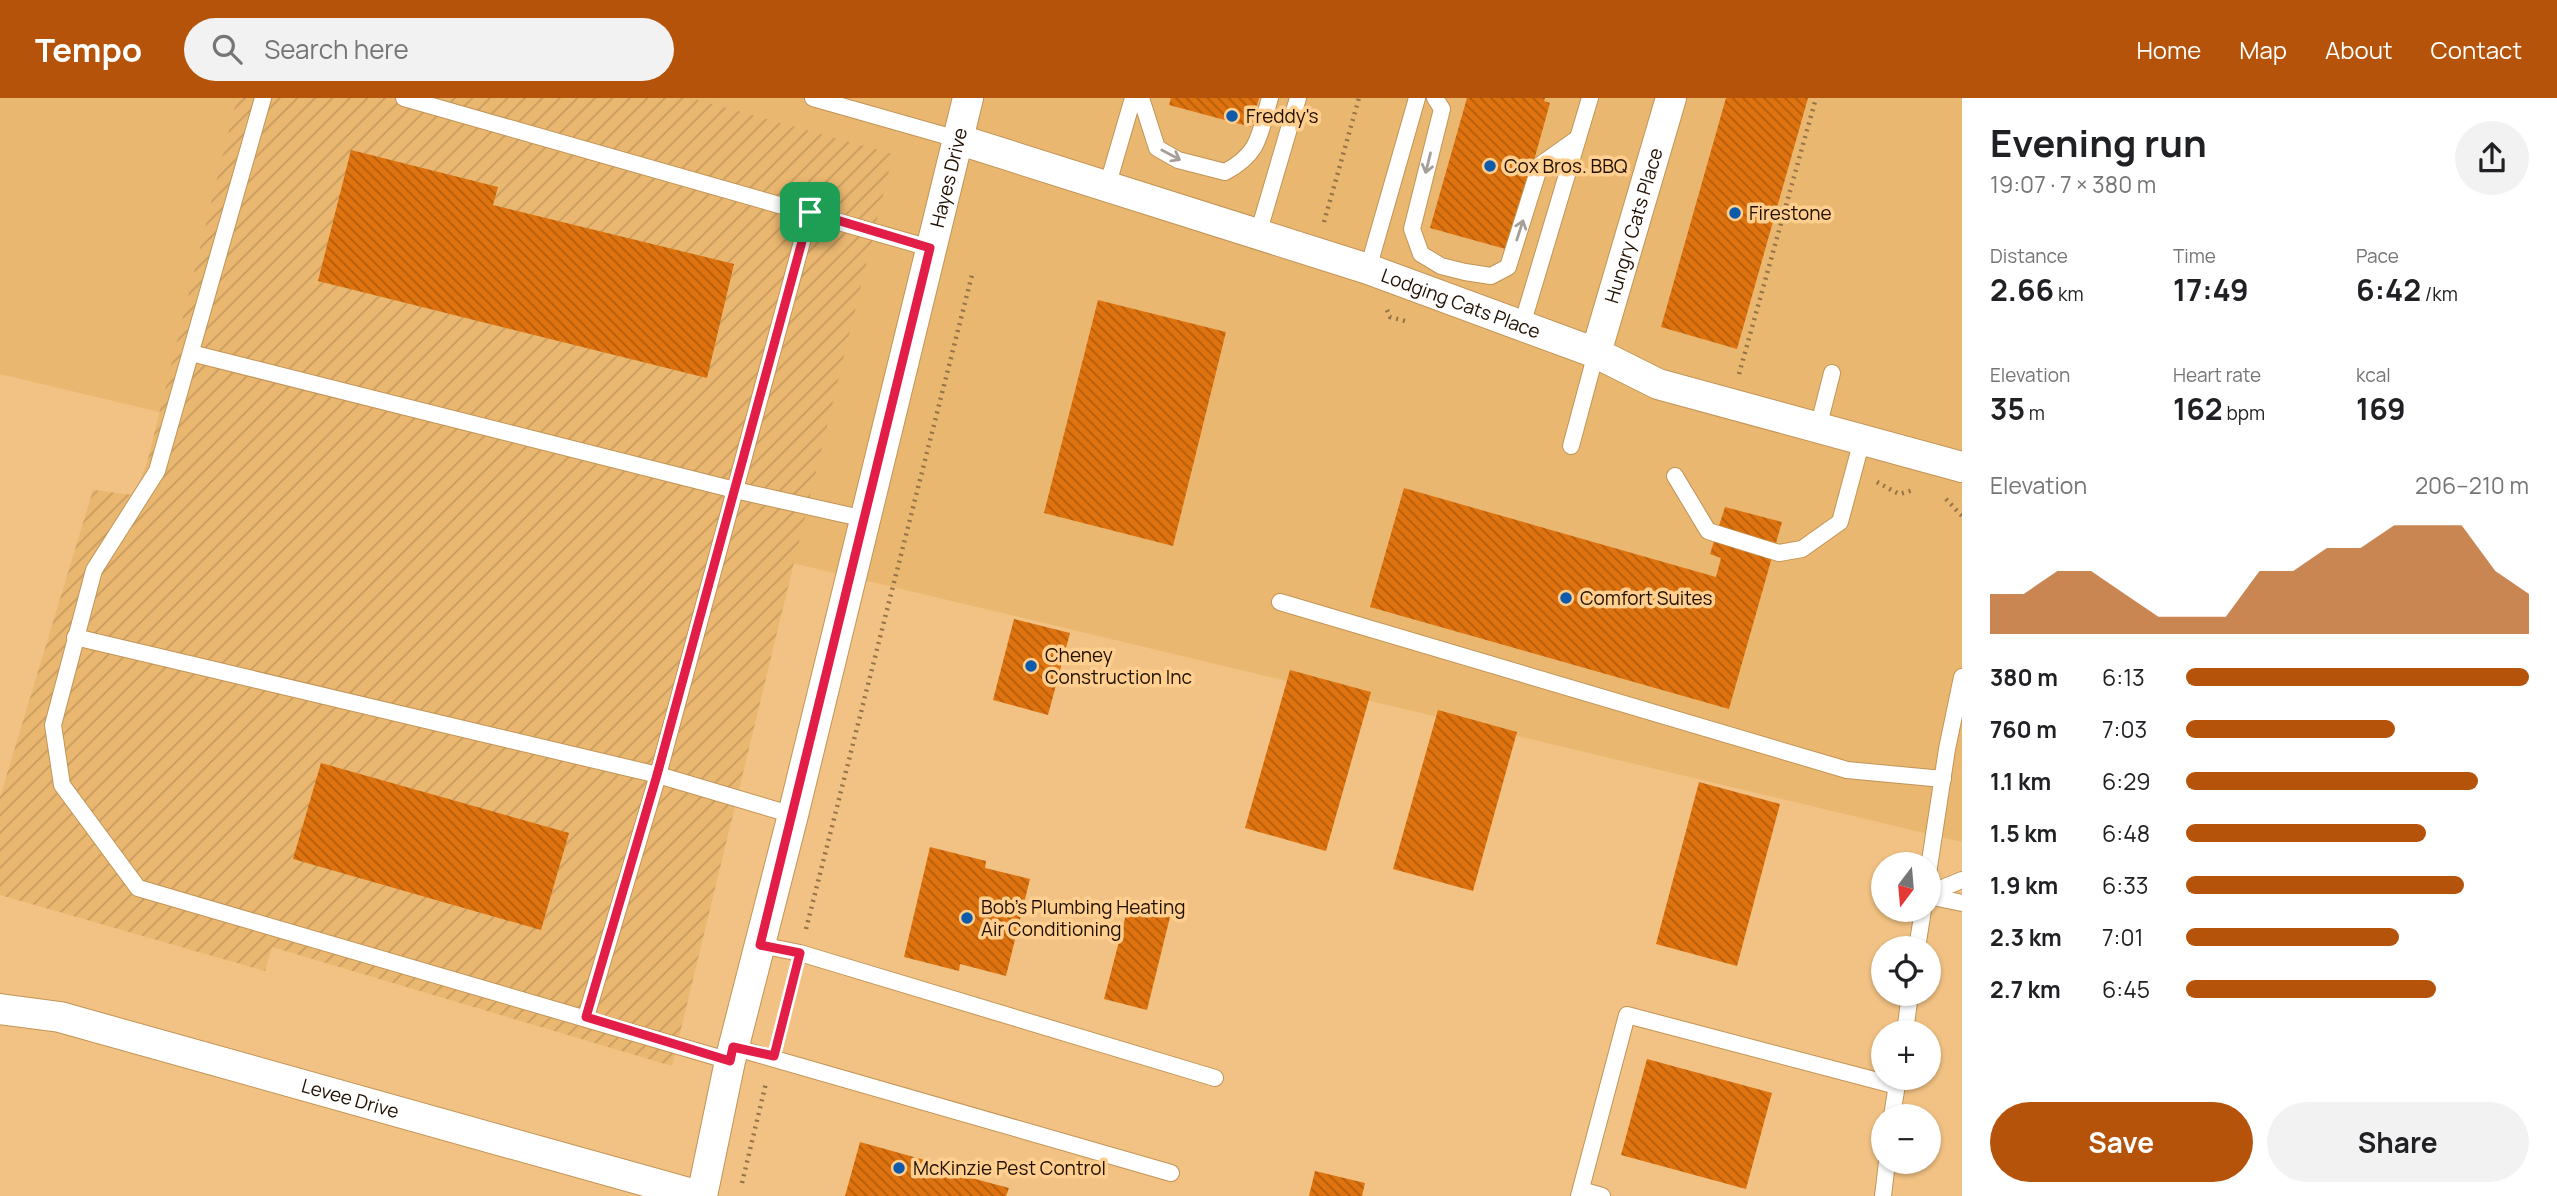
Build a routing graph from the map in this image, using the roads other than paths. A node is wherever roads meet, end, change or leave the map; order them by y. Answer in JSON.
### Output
{"nodes":[{"id":1,"x":262,"y":98,"type":"edge"},
{"id":2,"x":404,"y":98,"type":"edge"},
{"id":3,"x":813,"y":98,"type":"edge"},
{"id":4,"x":968,"y":98,"type":"edge"},
{"id":5,"x":1133,"y":98,"type":"edge"},
{"id":6,"x":1141,"y":98,"type":"edge"},
{"id":7,"x":1270,"y":98,"type":"edge"},
{"id":8,"x":1298,"y":98,"type":"edge"},
{"id":9,"x":1417,"y":98,"type":"edge"},
{"id":10,"x":1435,"y":98,"type":"edge"},
{"id":11,"x":1590,"y":98,"type":"edge"},
{"id":12,"x":1671,"y":98,"type":"edge"},
{"id":13,"x":1578,"y":138,"type":"junction"},
{"id":14,"x":957,"y":139,"type":"junction"},
{"id":15,"x":1107,"y":187,"type":"junction"},
{"id":16,"x":810,"y":212,"type":"junction"},
{"id":17,"x":1258,"y":234,"type":"junction"},
{"id":18,"x":930,"y":248,"type":"junction"},
{"id":19,"x":1368,"y":269,"type":"junction"},
{"id":20,"x":1522,"y":325,"type":"junction"},
{"id":21,"x":191,"y":353,"type":"junction"},
{"id":22,"x":1596,"y":353,"type":"junction"},
{"id":23,"x":1832,"y":373,"type":"dead end"},
{"id":24,"x":1818,"y":428,"type":"junction"},
{"id":25,"x":1862,"y":440,"type":"junction"},
{"id":26,"x":1571,"y":446,"type":"dead end"},
{"id":27,"x":1962,"y":467,"type":"edge"},
{"id":28,"x":1675,"y":476,"type":"dead end"},
{"id":29,"x":735,"y":490,"type":"junction"},
{"id":30,"x":865,"y":519,"type":"junction"},
{"id":31,"x":1280,"y":602,"type":"dead end"},
{"id":32,"x":75,"y":637,"type":"junction"},
{"id":33,"x":1962,"y":677,"type":"edge"},
{"id":34,"x":657,"y":775,"type":"junction"},
{"id":35,"x":1943,"y":779,"type":"junction"},
{"id":36,"x":793,"y":815,"type":"junction"},
{"id":37,"x":1931,"y":852,"type":"edge"},
{"id":38,"x":1962,"y":880,"type":"edge"},
{"id":39,"x":1941,"y":889,"type":"edge"},
{"id":40,"x":1941,"y":898,"type":"edge"},
{"id":41,"x":1962,"y":903,"type":"edge"},
{"id":42,"x":760,"y":945,"type":"junction"},
{"id":43,"x":0,"y":1009,"type":"edge"},
{"id":44,"x":586,"y":1017,"type":"junction"},
{"id":45,"x":732,"y":1054,"type":"junction"},
{"id":46,"x":1871,"y":1076,"type":"edge"},
{"id":47,"x":1215,"y":1078,"type":"dead end"},
{"id":48,"x":1171,"y":1173,"type":"dead end"},
{"id":49,"x":1885,"y":1174,"type":"edge"},
{"id":50,"x":1580,"y":1193,"type":"edge"},
{"id":51,"x":700,"y":1196,"type":"edge"},
{"id":52,"x":1601,"y":1196,"type":"edge"},
{"id":53,"x":1882,"y":1196,"type":"edge"}],
"edges":[{"from":1,"to":21,"type":"lane"},
{"from":2,"to":16,"type":"lane"},
{"from":3,"to":14,"type":"lane"},
{"from":4,"to":14,"type":"street","name":"Hayes Drive"},
{"from":5,"to":15,"type":"lane"},
{"from":6,"to":7,"type":"lane","one_way":true},
{"from":8,"to":17,"type":"lane"},
{"from":9,"to":19,"type":"lane"},
{"from":10,"to":13,"type":"lane","one_way":true},
{"from":11,"to":13,"type":"lane"},
{"from":12,"to":22,"type":"street","name":"Hungry Cats Place"},
{"from":13,"to":20,"type":"lane"},
{"from":14,"to":15,"type":"street","name":"Lodging Cats Place"},
{"from":14,"to":18,"type":"street","name":"Hayes Drive"},
{"from":15,"to":17,"type":"street","name":"Lodging Cats Place"},
{"from":16,"to":18,"type":"lane"},
{"from":16,"to":29,"type":"lane"},
{"from":17,"to":19,"type":"street","name":"Lodging Cats Place"},
{"from":18,"to":30,"type":"street","name":"Hayes Drive"},
{"from":19,"to":20,"type":"street","name":"Lodging Cats Place"},
{"from":20,"to":22,"type":"street","name":"Lodging Cats Place"},
{"from":21,"to":29,"type":"lane"},
{"from":21,"to":32,"type":"lane"},
{"from":22,"to":24,"type":"street","name":"Lodging Cats Place"},
{"from":22,"to":26,"type":"lane"},
{"from":23,"to":24,"type":"lane"},
{"from":24,"to":25,"type":"street","name":"Lodging Cats Place"},
{"from":25,"to":27,"type":"street","name":"Lodging Cats Place"},
{"from":25,"to":28,"type":"lane"},
{"from":29,"to":30,"type":"lane"},
{"from":29,"to":34,"type":"lane"},
{"from":30,"to":36,"type":"street","name":"Hayes Drive"},
{"from":31,"to":35,"type":"lane"},
{"from":32,"to":34,"type":"lane"},
{"from":32,"to":44,"type":"lane"},
{"from":33,"to":35,"type":"lane"},
{"from":34,"to":36,"type":"lane"},
{"from":34,"to":44,"type":"lane"},
{"from":35,"to":37,"type":"lane"},
{"from":36,"to":42,"type":"street","name":"Hayes Drive"},
{"from":38,"to":39,"type":"lane"},
{"from":40,"to":41,"type":"lane"},
{"from":42,"to":45,"type":"street","name":"Hayes Drive"},
{"from":42,"to":47,"type":"lane"},
{"from":43,"to":51,"type":"street","name":"Levee Drive"},
{"from":44,"to":45,"type":"lane"},
{"from":45,"to":48,"type":"lane"},
{"from":45,"to":51,"type":"street","name":"Hayes Drive"},
{"from":46,"to":50,"type":"lane"},
{"from":49,"to":53,"type":"lane"},
{"from":50,"to":52,"type":"lane"}]}
